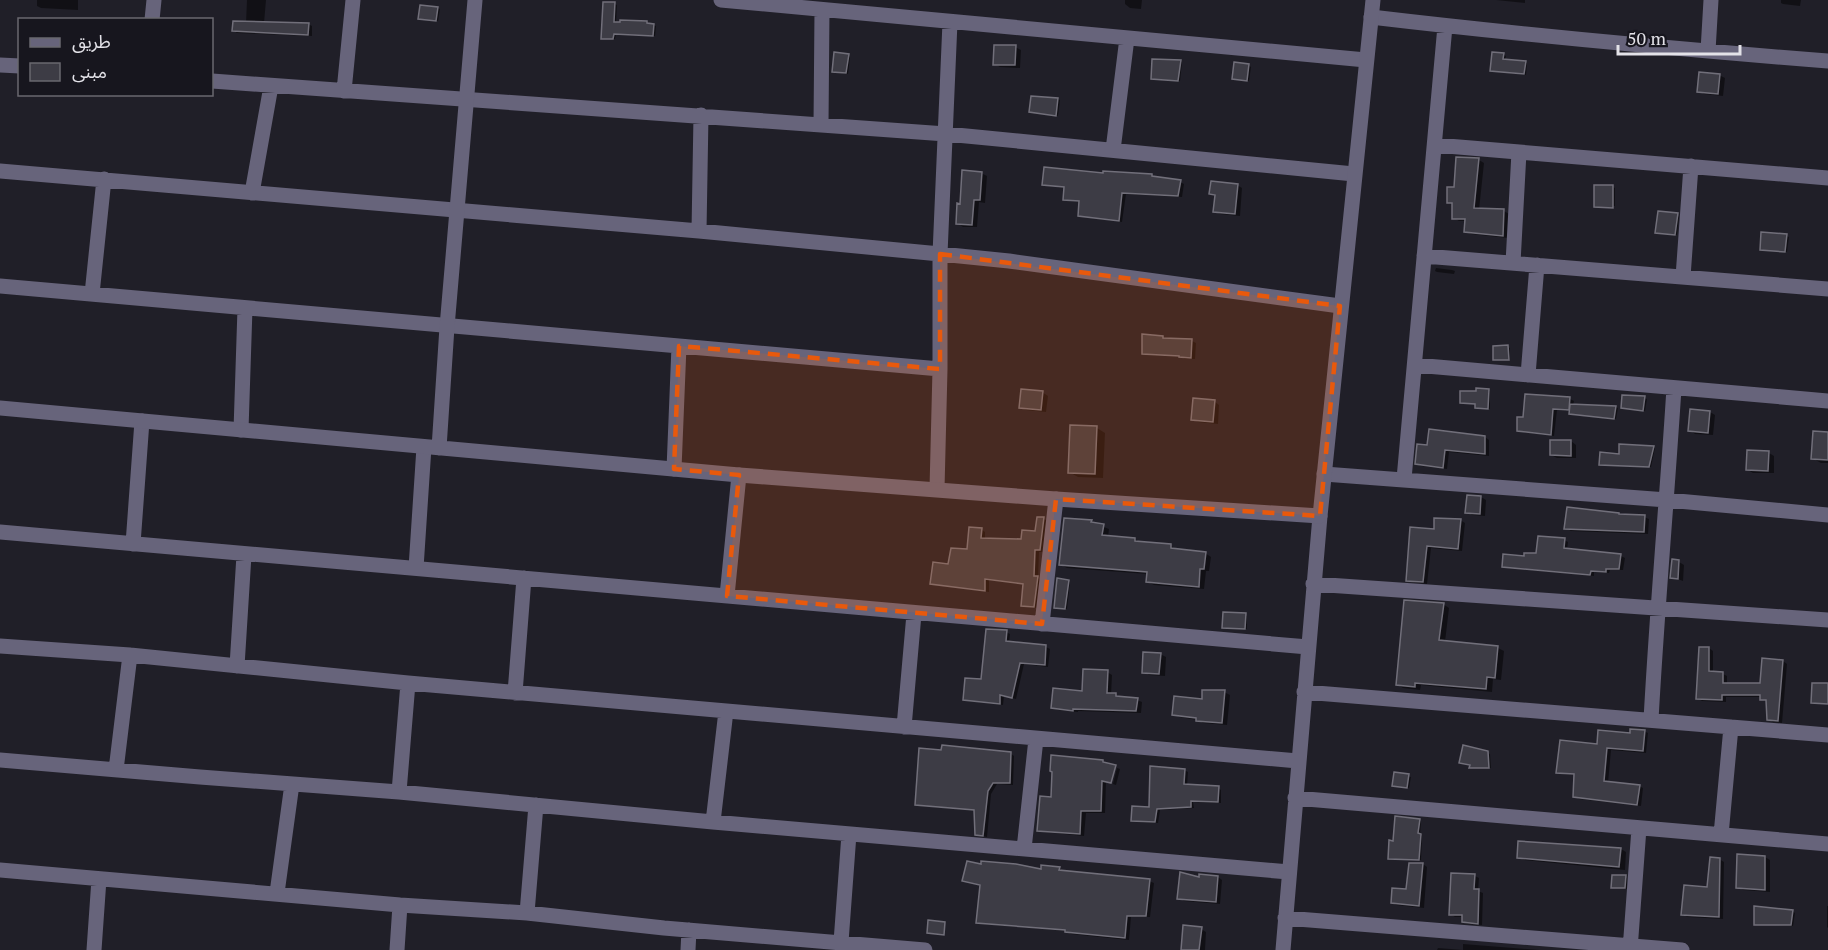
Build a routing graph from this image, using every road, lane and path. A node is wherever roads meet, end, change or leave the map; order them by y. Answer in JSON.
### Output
{"nodes":[{"id":1,"x":154,"y":0,"type":"edge"},
{"id":2,"x":352,"y":0,"type":"edge"},
{"id":3,"x":475,"y":0,"type":"edge"},
{"id":4,"x":721,"y":0,"type":"edge"},
{"id":5,"x":1372,"y":0,"type":"edge"},
{"id":6,"x":1711,"y":0,"type":"edge"},
{"id":7,"x":802,"y":4,"type":"edge"},
{"id":8,"x":822,"y":10,"type":"junction"},
{"id":9,"x":1371,"y":17,"type":"junction"},
{"id":10,"x":152,"y":18,"type":"edge"},
{"id":11,"x":950,"y":22,"type":"junction"},
{"id":12,"x":1445,"y":26,"type":"junction"},
{"id":13,"x":1126,"y":38,"type":"junction"},
{"id":14,"x":1708,"y":51,"type":"junction"},
{"id":15,"x":1366,"y":60,"type":"junction"},
{"id":16,"x":1828,"y":61,"type":"edge"},
{"id":17,"x":0,"y":65,"type":"edge"},
{"id":18,"x":18,"y":66,"type":"edge"},
{"id":19,"x":213,"y":81,"type":"edge"},
{"id":20,"x":271,"y":86,"type":"junction"},
{"id":21,"x":344,"y":91,"type":"junction"},
{"id":22,"x":467,"y":99,"type":"junction"},
{"id":23,"x":701,"y":115,"type":"junction"},
{"id":24,"x":821,"y":125,"type":"junction"},
{"id":25,"x":946,"y":134,"type":"junction"},
{"id":26,"x":1435,"y":145,"type":"junction"},
{"id":27,"x":1113,"y":150,"type":"junction"},
{"id":28,"x":1519,"y":152,"type":"junction"},
{"id":29,"x":1691,"y":166,"type":"junction"},
{"id":30,"x":0,"y":171,"type":"edge"},
{"id":31,"x":1354,"y":174,"type":"junction"},
{"id":32,"x":1828,"y":178,"type":"edge"},
{"id":33,"x":105,"y":179,"type":"junction"},
{"id":34,"x":252,"y":193,"type":"junction"},
{"id":35,"x":458,"y":211,"type":"junction"},
{"id":36,"x":699,"y":231,"type":"junction"},
{"id":37,"x":940,"y":254,"type":"junction"},
{"id":38,"x":1424,"y":256,"type":"junction"},
{"id":39,"x":1513,"y":263,"type":"junction"},
{"id":40,"x":1537,"y":265,"type":"junction"},
{"id":41,"x":1683,"y":277,"type":"junction"},
{"id":42,"x":0,"y":286,"type":"edge"},
{"id":43,"x":1828,"y":289,"type":"edge"},
{"id":44,"x":92,"y":294,"type":"junction"},
{"id":45,"x":1340,"y":306,"type":"junction"},
{"id":46,"x":245,"y":308,"type":"junction"},
{"id":47,"x":447,"y":327,"type":"junction"},
{"id":48,"x":679,"y":346,"type":"junction"},
{"id":49,"x":1415,"y":365,"type":"junction"},
{"id":50,"x":940,"y":369,"type":"junction"},
{"id":51,"x":1528,"y":375,"type":"junction"},
{"id":52,"x":1674,"y":388,"type":"junction"},
{"id":53,"x":1828,"y":401,"type":"edge"},
{"id":54,"x":0,"y":408,"type":"edge"},
{"id":55,"x":142,"y":421,"type":"junction"},
{"id":56,"x":241,"y":430,"type":"junction"},
{"id":57,"x":431,"y":448,"type":"junction"},
{"id":58,"x":674,"y":469,"type":"junction"},
{"id":59,"x":1324,"y":474,"type":"junction"},
{"id":60,"x":740,"y":475,"type":"junction"},
{"id":61,"x":1404,"y":479,"type":"junction"},
{"id":62,"x":937,"y":489,"type":"junction"},
{"id":63,"x":1056,"y":499,"type":"junction"},
{"id":64,"x":1667,"y":500,"type":"junction"},
{"id":65,"x":1828,"y":515,"type":"edge"},
{"id":66,"x":1320,"y":516,"type":"junction"},
{"id":67,"x":0,"y":532,"type":"edge"},
{"id":68,"x":133,"y":544,"type":"junction"},
{"id":69,"x":244,"y":555,"type":"junction"},
{"id":70,"x":416,"y":568,"type":"junction"},
{"id":71,"x":524,"y":578,"type":"junction"},
{"id":72,"x":1313,"y":584,"type":"junction"},
{"id":73,"x":727,"y":596,"type":"junction"},
{"id":74,"x":1657,"y":608,"type":"junction"},
{"id":75,"x":915,"y":614,"type":"junction"},
{"id":76,"x":1828,"y":620,"type":"edge"},
{"id":77,"x":1042,"y":624,"type":"junction"},
{"id":78,"x":0,"y":646,"type":"edge"},
{"id":79,"x":1308,"y":647,"type":"junction"},
{"id":80,"x":130,"y":655,"type":"junction"},
{"id":81,"x":237,"y":666,"type":"junction"},
{"id":82,"x":408,"y":683,"type":"junction"},
{"id":83,"x":1304,"y":692,"type":"junction"},
{"id":84,"x":515,"y":693,"type":"junction"},
{"id":85,"x":726,"y":711,"type":"junction"},
{"id":86,"x":1651,"y":720,"type":"junction"},
{"id":87,"x":904,"y":727,"type":"junction"},
{"id":88,"x":1731,"y":727,"type":"junction"},
{"id":89,"x":1828,"y":735,"type":"edge"},
{"id":90,"x":1036,"y":739,"type":"junction"},
{"id":91,"x":0,"y":760,"type":"edge"},
{"id":92,"x":1298,"y":761,"type":"junction"},
{"id":93,"x":116,"y":770,"type":"junction"},
{"id":94,"x":292,"y":784,"type":"junction"},
{"id":95,"x":399,"y":792,"type":"junction"},
{"id":96,"x":1295,"y":798,"type":"junction"},
{"id":97,"x":536,"y":805,"type":"junction"},
{"id":98,"x":712,"y":822,"type":"junction"},
{"id":99,"x":1639,"y":828,"type":"junction"},
{"id":100,"x":849,"y":834,"type":"junction"},
{"id":101,"x":1721,"y":835,"type":"junction"},
{"id":102,"x":1828,"y":844,"type":"edge"},
{"id":103,"x":1024,"y":849,"type":"junction"},
{"id":104,"x":0,"y":870,"type":"edge"},
{"id":105,"x":1289,"y":872,"type":"junction"},
{"id":106,"x":99,"y":879,"type":"junction"},
{"id":107,"x":276,"y":893,"type":"junction"},
{"id":108,"x":400,"y":905,"type":"junction"},
{"id":109,"x":527,"y":913,"type":"junction"},
{"id":110,"x":1285,"y":918,"type":"junction"},
{"id":111,"x":689,"y":930,"type":"junction"},
{"id":112,"x":841,"y":942,"type":"junction"},
{"id":113,"x":1630,"y":948,"type":"edge"},
{"id":114,"x":94,"y":950,"type":"edge"},
{"id":115,"x":397,"y":950,"type":"edge"},
{"id":116,"x":688,"y":950,"type":"edge"},
{"id":117,"x":925,"y":950,"type":"edge"},
{"id":118,"x":1282,"y":950,"type":"edge"},
{"id":119,"x":1682,"y":950,"type":"edge"}],
"edges":[{"from":1,"to":10,"type":"street"},
{"from":2,"to":21,"type":"street"},
{"from":3,"to":22,"type":"street"},
{"from":4,"to":7,"type":"street"},
{"from":5,"to":9,"type":"street"},
{"from":6,"to":14,"type":"street"},
{"from":7,"to":8,"type":"street"},
{"from":8,"to":11,"type":"street"},
{"from":8,"to":24,"type":"street"},
{"from":9,"to":12,"type":"street"},
{"from":9,"to":15,"type":"street"},
{"from":11,"to":13,"type":"street"},
{"from":11,"to":25,"type":"street"},
{"from":12,"to":14,"type":"street"},
{"from":12,"to":26,"type":"street"},
{"from":13,"to":15,"type":"street"},
{"from":13,"to":27,"type":"street"},
{"from":14,"to":16,"type":"street"},
{"from":15,"to":31,"type":"street"},
{"from":17,"to":18,"type":"street"},
{"from":19,"to":20,"type":"street"},
{"from":20,"to":21,"type":"street"},
{"from":20,"to":34,"type":"street"},
{"from":21,"to":22,"type":"street"},
{"from":22,"to":23,"type":"street"},
{"from":22,"to":35,"type":"street"},
{"from":23,"to":24,"type":"street"},
{"from":23,"to":36,"type":"street"},
{"from":24,"to":25,"type":"street"},
{"from":25,"to":27,"type":"street"},
{"from":25,"to":37,"type":"street"},
{"from":26,"to":28,"type":"street"},
{"from":26,"to":38,"type":"street"},
{"from":27,"to":31,"type":"street"},
{"from":28,"to":29,"type":"street"},
{"from":28,"to":39,"type":"street"},
{"from":29,"to":32,"type":"street"},
{"from":29,"to":41,"type":"street"},
{"from":30,"to":33,"type":"street"},
{"from":31,"to":45,"type":"street"},
{"from":33,"to":34,"type":"street"},
{"from":33,"to":44,"type":"street"},
{"from":34,"to":35,"type":"street"},
{"from":35,"to":36,"type":"street"},
{"from":35,"to":47,"type":"street"},
{"from":36,"to":37,"type":"street"},
{"from":37,"to":45,"type":"street"},
{"from":37,"to":50,"type":"street"},
{"from":38,"to":39,"type":"street"},
{"from":38,"to":49,"type":"street"},
{"from":39,"to":40,"type":"street"},
{"from":40,"to":41,"type":"street"},
{"from":40,"to":51,"type":"street"},
{"from":41,"to":43,"type":"street"},
{"from":42,"to":44,"type":"street"},
{"from":44,"to":46,"type":"street"},
{"from":45,"to":59,"type":"street"},
{"from":46,"to":47,"type":"street"},
{"from":46,"to":56,"type":"street"},
{"from":47,"to":48,"type":"street"},
{"from":47,"to":57,"type":"street"},
{"from":48,"to":50,"type":"street"},
{"from":48,"to":58,"type":"street"},
{"from":49,"to":51,"type":"street"},
{"from":49,"to":61,"type":"street"},
{"from":50,"to":62,"type":"street"},
{"from":51,"to":52,"type":"street"},
{"from":52,"to":53,"type":"street"},
{"from":52,"to":64,"type":"street"},
{"from":54,"to":55,"type":"street"},
{"from":55,"to":56,"type":"street"},
{"from":55,"to":68,"type":"street"},
{"from":56,"to":57,"type":"street"},
{"from":57,"to":58,"type":"street"},
{"from":57,"to":70,"type":"street"},
{"from":58,"to":60,"type":"street"},
{"from":59,"to":61,"type":"street"},
{"from":59,"to":66,"type":"street"},
{"from":60,"to":62,"type":"street"},
{"from":60,"to":73,"type":"street"},
{"from":61,"to":64,"type":"street"},
{"from":62,"to":63,"type":"street"},
{"from":63,"to":66,"type":"street"},
{"from":63,"to":77,"type":"street"},
{"from":64,"to":65,"type":"street"},
{"from":64,"to":74,"type":"street"},
{"from":66,"to":72,"type":"street"},
{"from":67,"to":68,"type":"street"},
{"from":68,"to":69,"type":"street"},
{"from":69,"to":70,"type":"street"},
{"from":69,"to":81,"type":"street"},
{"from":70,"to":71,"type":"street"},
{"from":71,"to":73,"type":"street"},
{"from":71,"to":84,"type":"street"},
{"from":72,"to":74,"type":"street"},
{"from":72,"to":79,"type":"street"},
{"from":73,"to":75,"type":"street"},
{"from":74,"to":76,"type":"street"},
{"from":74,"to":86,"type":"street"},
{"from":75,"to":77,"type":"street"},
{"from":75,"to":87,"type":"street"},
{"from":77,"to":79,"type":"street"},
{"from":78,"to":80,"type":"street"},
{"from":79,"to":83,"type":"street"},
{"from":80,"to":81,"type":"street"},
{"from":80,"to":93,"type":"street"},
{"from":81,"to":82,"type":"street"},
{"from":82,"to":84,"type":"street"},
{"from":82,"to":95,"type":"street"},
{"from":83,"to":86,"type":"street"},
{"from":83,"to":92,"type":"street"},
{"from":84,"to":85,"type":"street"},
{"from":85,"to":87,"type":"street"},
{"from":85,"to":98,"type":"street"},
{"from":86,"to":88,"type":"street"},
{"from":87,"to":90,"type":"street"},
{"from":88,"to":89,"type":"street"},
{"from":88,"to":101,"type":"street"},
{"from":90,"to":92,"type":"street"},
{"from":90,"to":103,"type":"street"},
{"from":91,"to":93,"type":"street"},
{"from":92,"to":96,"type":"street"},
{"from":93,"to":94,"type":"street"},
{"from":94,"to":95,"type":"street"},
{"from":94,"to":107,"type":"street"},
{"from":95,"to":97,"type":"street"},
{"from":96,"to":99,"type":"street"},
{"from":96,"to":105,"type":"street"},
{"from":97,"to":98,"type":"street"},
{"from":97,"to":109,"type":"street"},
{"from":98,"to":100,"type":"street"},
{"from":99,"to":101,"type":"street"},
{"from":99,"to":113,"type":"street"},
{"from":100,"to":103,"type":"street"},
{"from":100,"to":112,"type":"street"},
{"from":101,"to":102,"type":"street"},
{"from":103,"to":105,"type":"street"},
{"from":104,"to":106,"type":"street"},
{"from":105,"to":110,"type":"street"},
{"from":106,"to":107,"type":"street"},
{"from":106,"to":114,"type":"street"},
{"from":107,"to":108,"type":"street"},
{"from":108,"to":109,"type":"street"},
{"from":108,"to":115,"type":"street"},
{"from":109,"to":111,"type":"street"},
{"from":110,"to":113,"type":"street"},
{"from":110,"to":118,"type":"street"},
{"from":111,"to":112,"type":"street"},
{"from":111,"to":116,"type":"street"},
{"from":112,"to":117,"type":"street"},
{"from":113,"to":119,"type":"street"}]}
